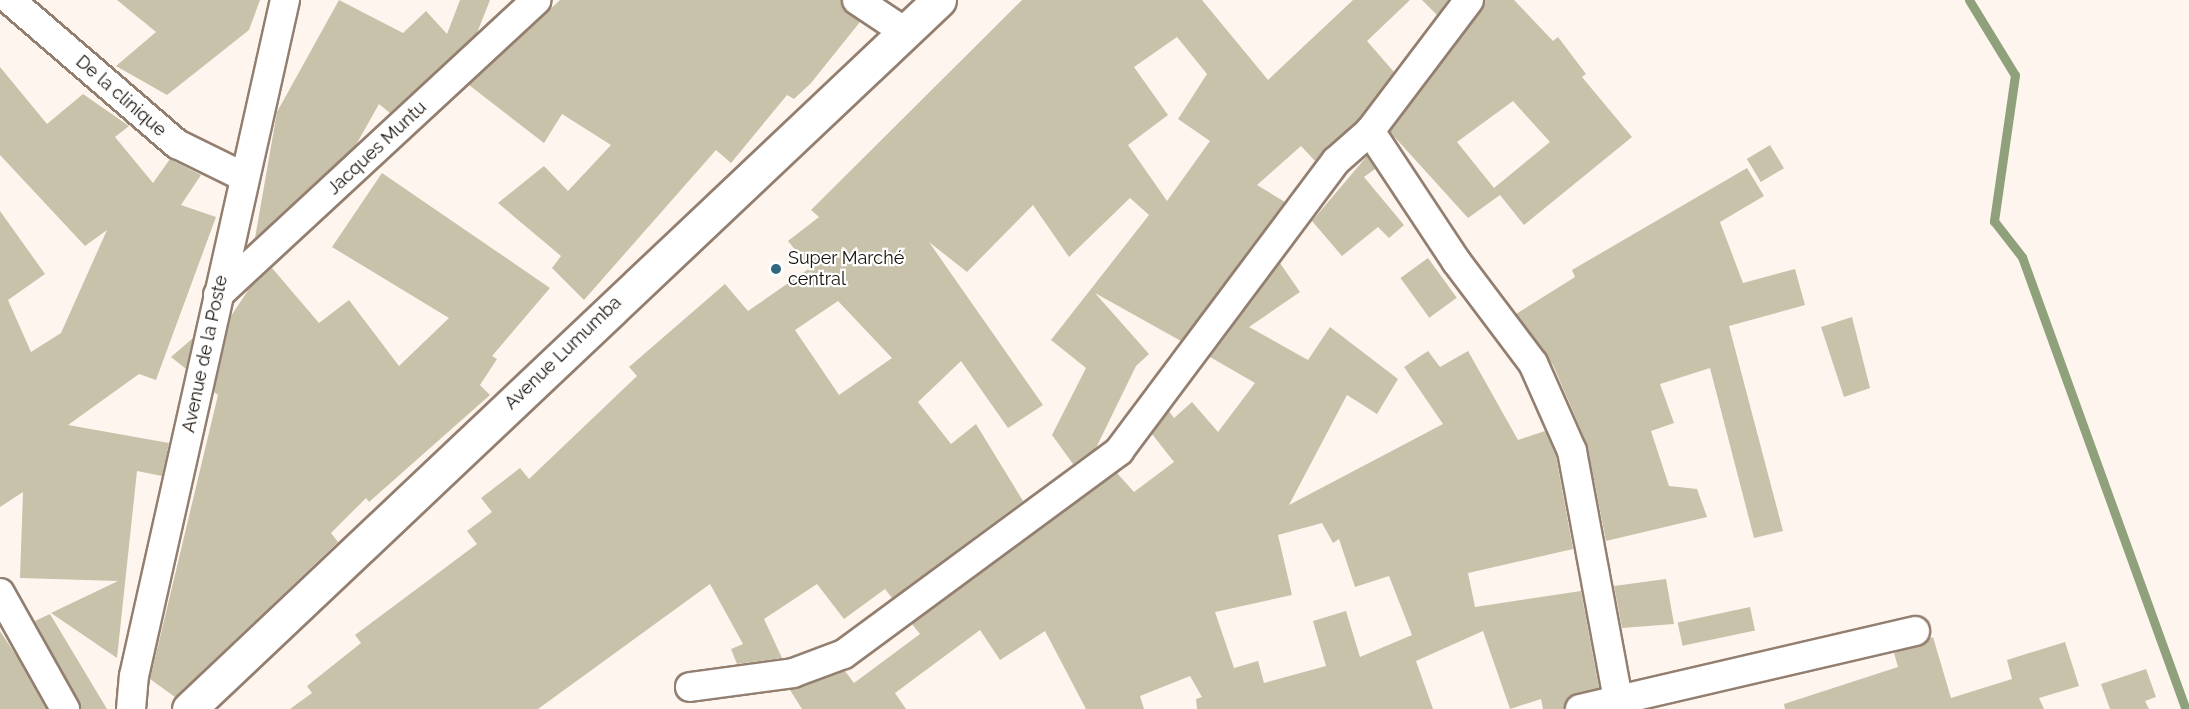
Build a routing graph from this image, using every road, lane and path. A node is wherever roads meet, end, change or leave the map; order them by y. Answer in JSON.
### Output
{"nodes":[{"id":1,"x":10,"y":0,"type":"edge"},
{"id":2,"x":285,"y":0,"type":"edge"},
{"id":3,"x":537,"y":0,"type":"edge"},
{"id":4,"x":857,"y":0,"type":"edge"},
{"id":5,"x":939,"y":0,"type":"edge"},
{"id":6,"x":1469,"y":0,"type":"edge"},
{"id":7,"x":902,"y":30,"type":"junction"},
{"id":8,"x":1370,"y":131,"type":"junction"},
{"id":9,"x":242,"y":176,"type":"junction"},
{"id":10,"x":218,"y":295,"type":"junction"},
{"id":11,"x":0,"y":593,"type":"edge"},
{"id":12,"x":1915,"y":631,"type":"dead end"},
{"id":13,"x":690,"y":687,"type":"dead end"},
{"id":14,"x":1618,"y":706,"type":"edge"},
{"id":15,"x":65,"y":709,"type":"edge"},
{"id":16,"x":131,"y":709,"type":"edge"},
{"id":17,"x":189,"y":709,"type":"edge"},
{"id":18,"x":1580,"y":709,"type":"edge"}],
"edges":[{"from":1,"to":9,"type":"street","name":"De la clinique"},
{"from":2,"to":9,"type":"street","name":"Avenue de la Poste"},
{"from":3,"to":10,"type":"street","name":"Jacques Muntu"},
{"from":4,"to":7,"type":"street"},
{"from":5,"to":7,"type":"main road","name":"Avenue Lumumba"},
{"from":6,"to":8,"type":"street"},
{"from":7,"to":17,"type":"main road","name":"Avenue Lumumba"},
{"from":8,"to":13,"type":"street"},
{"from":8,"to":14,"type":"street"},
{"from":9,"to":10,"type":"street","name":"Avenue de la Poste"},
{"from":10,"to":16,"type":"street","name":"Avenue de la Poste"},
{"from":11,"to":15,"type":"street"},
{"from":12,"to":14,"type":"street"},
{"from":14,"to":18,"type":"street"}]}
